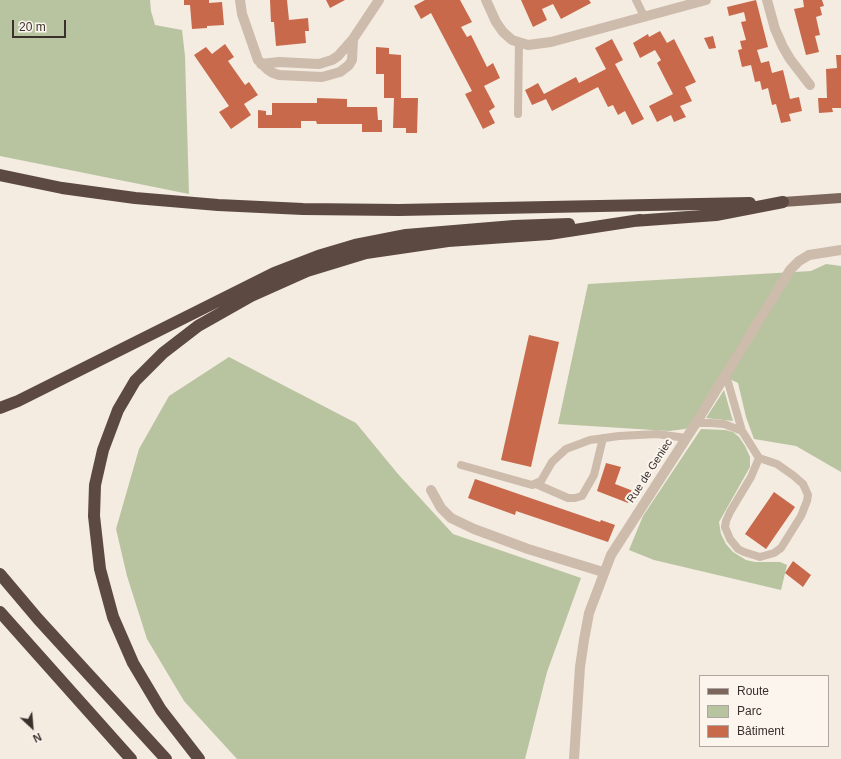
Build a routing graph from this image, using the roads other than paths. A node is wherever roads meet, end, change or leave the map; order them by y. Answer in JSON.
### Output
{"nodes":[{"id":1,"x":240,"y":0,"type":"edge"},
{"id":2,"x":379,"y":0,"type":"edge"},
{"id":3,"x":486,"y":0,"type":"edge"},
{"id":4,"x":636,"y":0,"type":"edge"},
{"id":5,"x":706,"y":0,"type":"edge"},
{"id":6,"x":767,"y":0,"type":"edge"},
{"id":7,"x":644,"y":16,"type":"junction"},
{"id":8,"x":353,"y":38,"type":"junction"},
{"id":9,"x":519,"y":42,"type":"junction"},
{"id":10,"x":261,"y":64,"type":"junction"},
{"id":11,"x":810,"y":86,"type":"dead end"},
{"id":12,"x":518,"y":114,"type":"dead end"},
{"id":13,"x":0,"y":175,"type":"edge"},
{"id":14,"x":841,"y":198,"type":"edge"},
{"id":15,"x":783,"y":202,"type":"junction"},
{"id":16,"x":640,"y":220,"type":"junction"},
{"id":17,"x":841,"y":250,"type":"edge"},
{"id":18,"x":726,"y":375,"type":"junction"},
{"id":19,"x":0,"y":408,"type":"edge"},
{"id":20,"x":696,"y":423,"type":"junction"},
{"id":21,"x":742,"y":431,"type":"junction"},
{"id":22,"x":603,"y":438,"type":"junction"},
{"id":23,"x":686,"y":438,"type":"junction"},
{"id":24,"x":759,"y":458,"type":"junction"},
{"id":25,"x":461,"y":465,"type":"dead end"},
{"id":26,"x":536,"y":484,"type":"junction"},
{"id":27,"x":431,"y":490,"type":"dead end"},
{"id":28,"x":604,"y":572,"type":"junction"},
{"id":29,"x":0,"y":574,"type":"edge"},
{"id":30,"x":0,"y":612,"type":"edge"},
{"id":31,"x":131,"y":759,"type":"edge"},
{"id":32,"x":166,"y":759,"type":"edge"},
{"id":33,"x":199,"y":759,"type":"edge"},
{"id":34,"x":574,"y":759,"type":"edge"}],
"edges":[{"from":1,"to":10,"type":"street"},
{"from":2,"to":8,"type":"street"},
{"from":3,"to":9,"type":"street"},
{"from":4,"to":7,"type":"lane"},
{"from":5,"to":7,"type":"street"},
{"from":6,"to":11,"type":"street"},
{"from":7,"to":9,"type":"street"},
{"from":8,"to":10,"type":"street"},
{"from":8,"to":10,"type":"street"},
{"from":9,"to":12,"type":"lane"},
{"from":13,"to":15,"type":"highway"},
{"from":14,"to":15,"type":"main road"},
{"from":15,"to":16,"type":"highway"},
{"from":16,"to":19,"type":"highway"},
{"from":16,"to":33,"type":"highway"},
{"from":17,"to":18,"type":"street","name":"Rue de Geniec"},
{"from":18,"to":20,"type":"street","name":"Rue de Geniec"},
{"from":18,"to":21,"type":"lane"},
{"from":20,"to":21,"type":"lane"},
{"from":20,"to":23,"type":"street","name":"Rue de Geniec"},
{"from":21,"to":24,"type":"lane"},
{"from":22,"to":23,"type":"lane"},
{"from":22,"to":26,"type":"lane"},
{"from":22,"to":26,"type":"lane"},
{"from":23,"to":28,"type":"street","name":"Rue de Geniec"},
{"from":24,"to":24,"type":"lane"},
{"from":25,"to":26,"type":"lane"},
{"from":27,"to":28,"type":"street"},
{"from":28,"to":34,"type":"street","name":"Rue de Geniec"},
{"from":29,"to":32,"type":"highway"},
{"from":30,"to":31,"type":"highway"}]}
